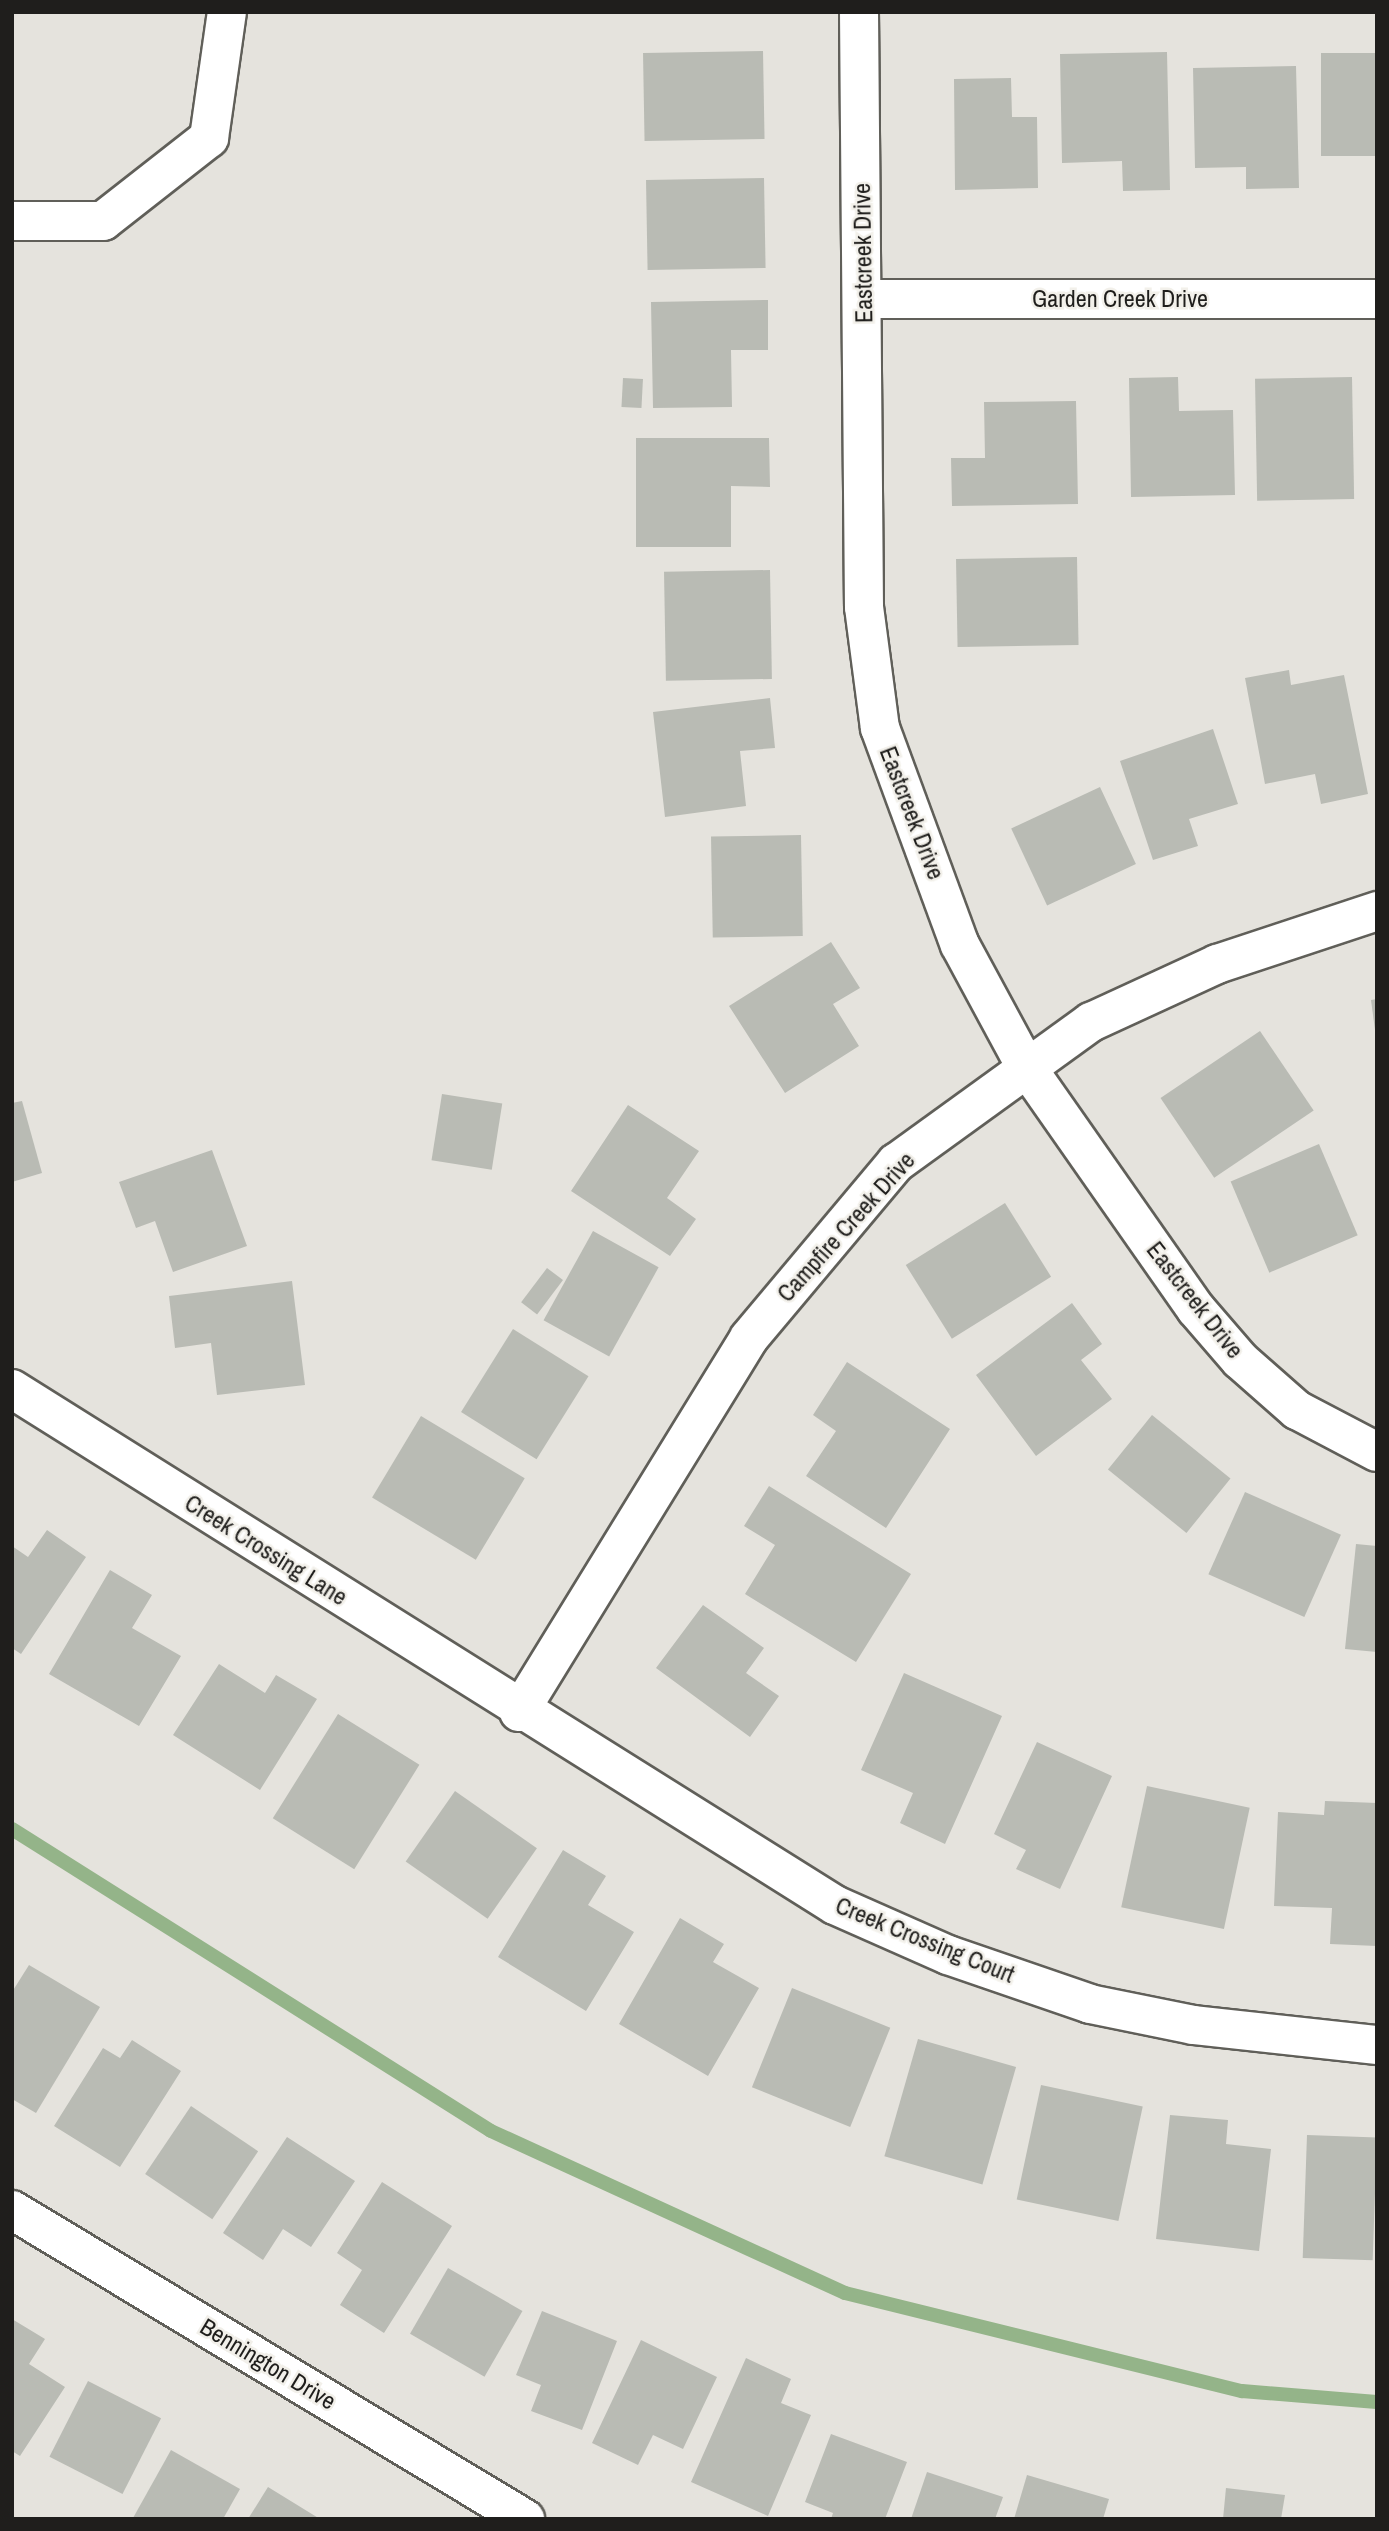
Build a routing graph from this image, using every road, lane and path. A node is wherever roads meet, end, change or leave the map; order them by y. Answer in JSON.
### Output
{"nodes":[{"id":1,"x":227,"y":12,"type":"edge"},
{"id":2,"x":859,"y":12,"type":"edge"},
{"id":3,"x":12,"y":221,"type":"edge"},
{"id":4,"x":863,"y":299,"type":"junction"},
{"id":5,"x":1377,"y":299,"type":"edge"},
{"id":6,"x":1377,"y":911,"type":"edge"},
{"id":7,"x":1025,"y":1065,"type":"junction"},
{"id":8,"x":12,"y":1389,"type":"edge"},
{"id":9,"x":1377,"y":1452,"type":"edge"},
{"id":10,"x":519,"y":1712,"type":"junction"},
{"id":11,"x":1377,"y":2045,"type":"edge"},
{"id":12,"x":12,"y":2210,"type":"edge"},
{"id":13,"x":525,"y":2519,"type":"edge"}],
"edges":[{"from":1,"to":3,"type":"street"},
{"from":2,"to":4,"type":"street","name":"Eastcreek Drive"},
{"from":4,"to":5,"type":"street","name":"Garden Creek Drive"},
{"from":4,"to":7,"type":"street","name":"Eastcreek Drive"},
{"from":6,"to":7,"type":"street","name":"Campfire Creek Drive"},
{"from":7,"to":9,"type":"street","name":"Eastcreek Drive"},
{"from":7,"to":10,"type":"street","name":"Campfire Creek Drive"},
{"from":8,"to":10,"type":"street","name":"Creek Crossing Lane"},
{"from":10,"to":11,"type":"street","name":"Creek Crossing Court"},
{"from":12,"to":13,"type":"street","name":"Bennington Drive"}]}
